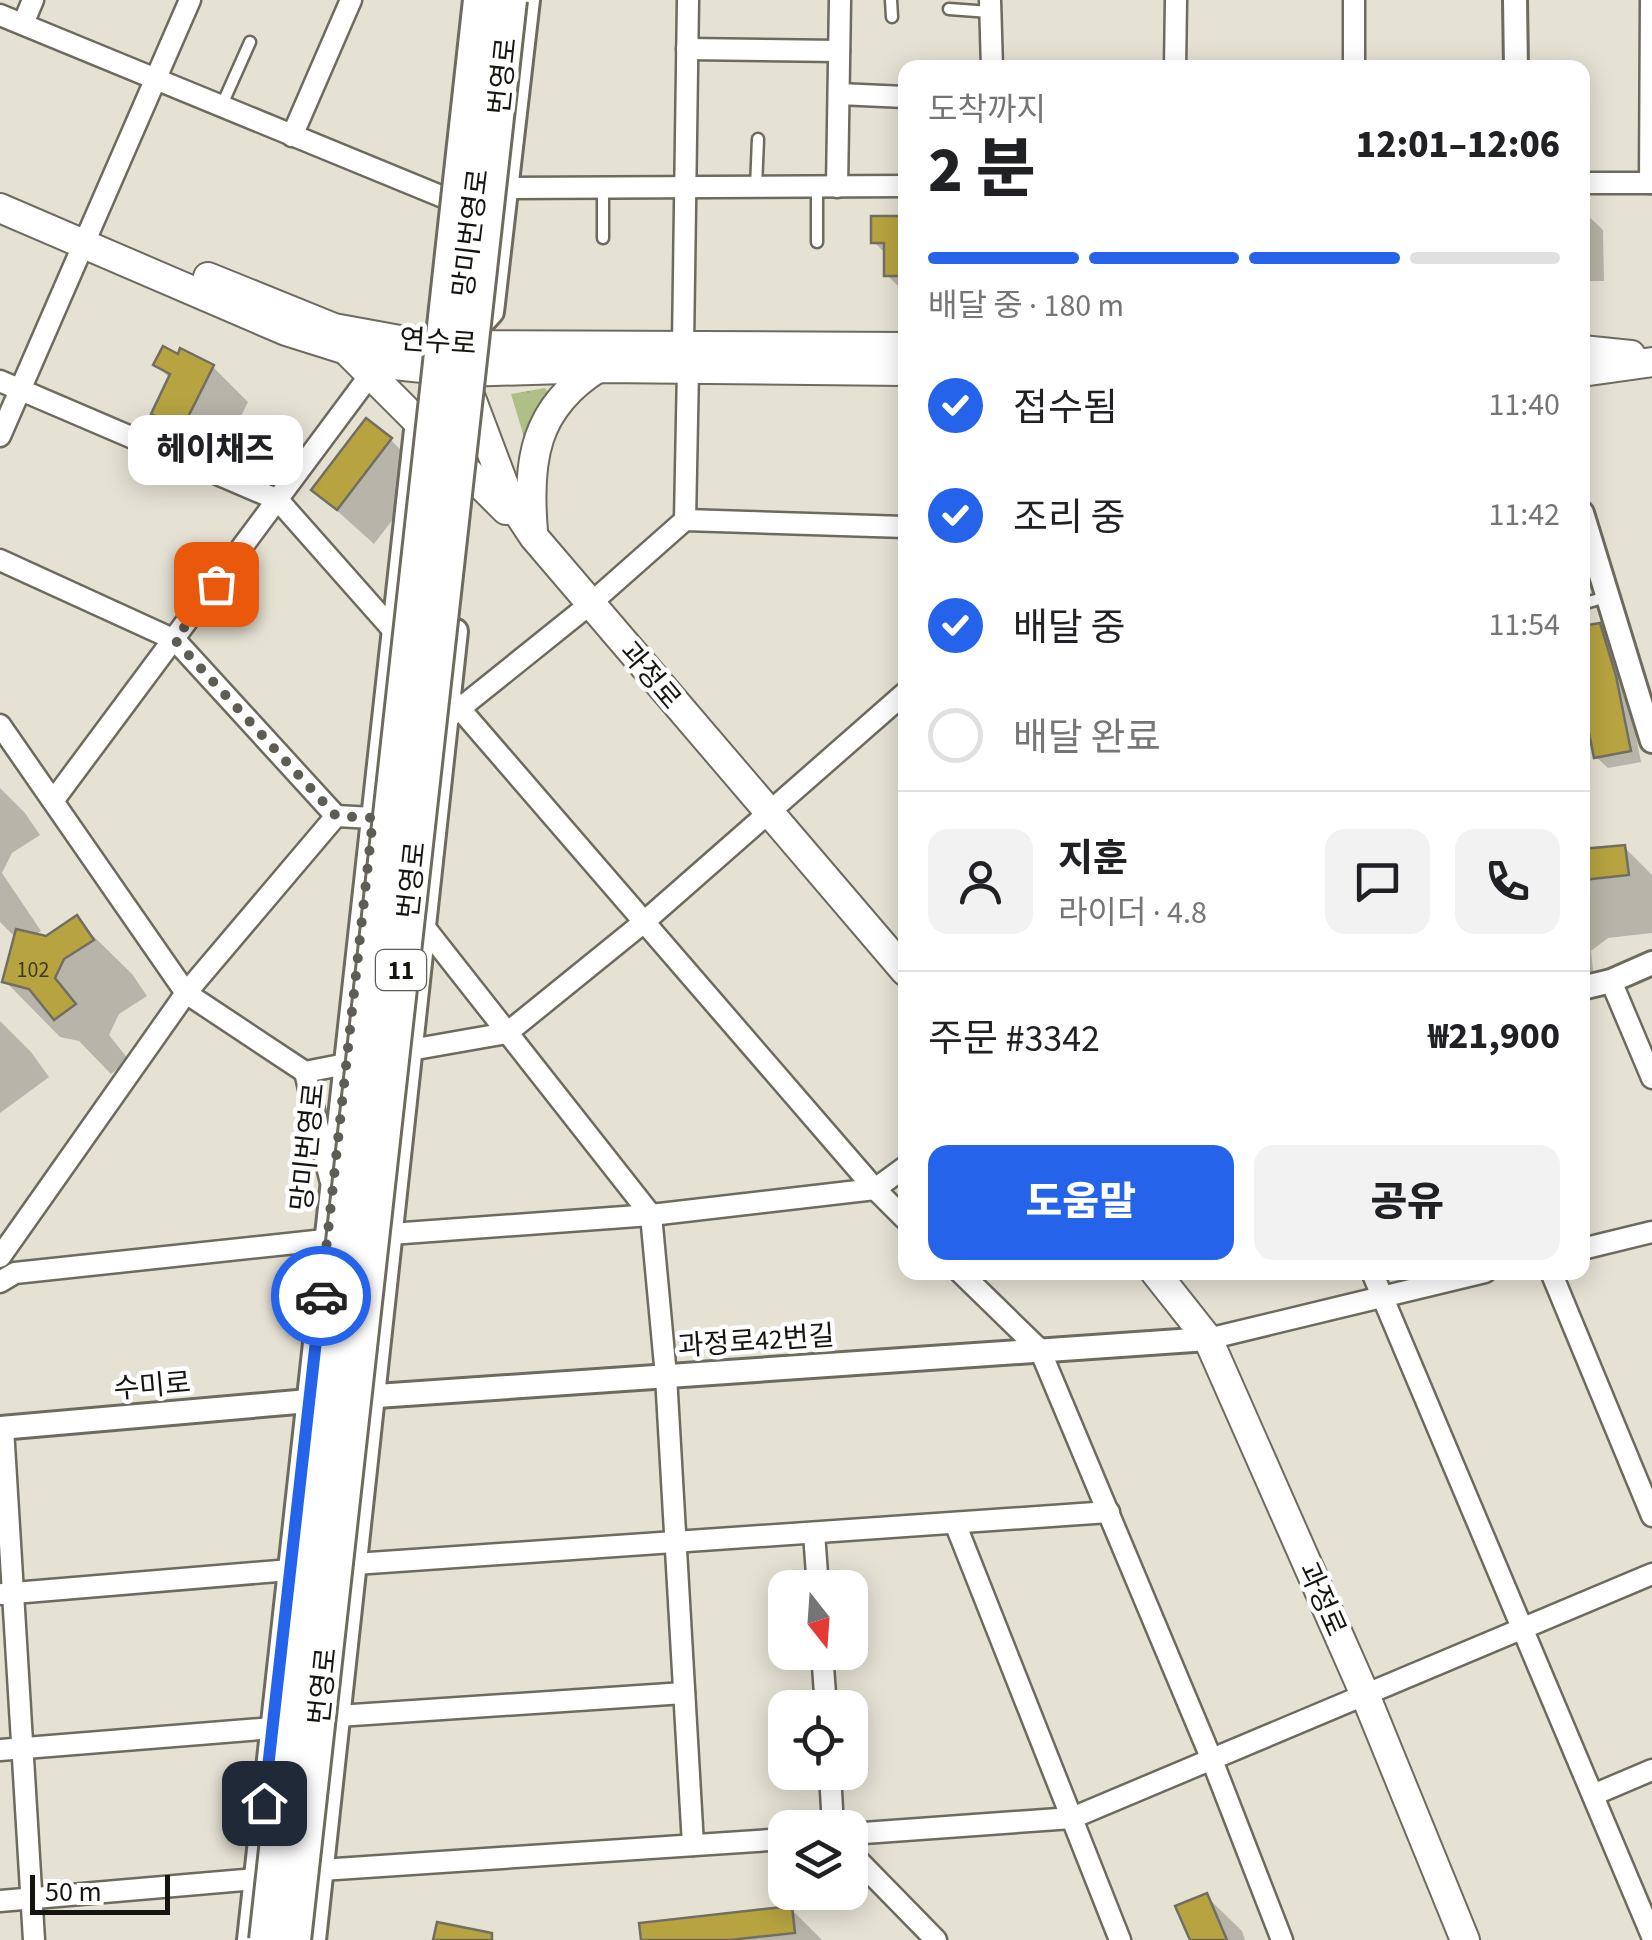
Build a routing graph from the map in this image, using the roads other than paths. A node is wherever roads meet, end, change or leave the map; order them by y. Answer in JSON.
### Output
{"nodes":[{"id":1,"x":33,"y":0,"type":"edge"},
{"id":2,"x":190,"y":0,"type":"edge"},
{"id":3,"x":351,"y":0,"type":"edge"},
{"id":4,"x":464,"y":0,"type":"edge"},
{"id":5,"x":480,"y":0,"type":"edge"},
{"id":6,"x":510,"y":0,"type":"edge"},
{"id":7,"x":528,"y":0,"type":"edge"},
{"id":8,"x":688,"y":0,"type":"edge"},
{"id":9,"x":840,"y":0,"type":"edge"},
{"id":10,"x":892,"y":0,"type":"edge"},
{"id":11,"x":1176,"y":0,"type":"edge"},
{"id":12,"x":1354,"y":0,"type":"edge"},
{"id":13,"x":1515,"y":0,"type":"edge"},
{"id":14,"x":1651,"y":0,"type":"edge"},
{"id":15,"x":990,"y":6,"type":"edge"},
{"id":16,"x":949,"y":10,"type":"dead end"},
{"id":17,"x":0,"y":15,"type":"edge"},
{"id":18,"x":892,"y":17,"type":"dead end"},
{"id":19,"x":23,"y":24,"type":"junction"},
{"id":20,"x":250,"y":42,"type":"dead end"},
{"id":21,"x":687,"y":49,"type":"junction"},
{"id":22,"x":839,"y":51,"type":"junction"},
{"id":23,"x":992,"y":60,"type":"edge"},
{"id":24,"x":1176,"y":60,"type":"edge"},
{"id":25,"x":1354,"y":60,"type":"edge"},
{"id":26,"x":1516,"y":60,"type":"edge"},
{"id":27,"x":156,"y":80,"type":"junction"},
{"id":28,"x":838,"y":94,"type":"junction"},
{"id":29,"x":898,"y":97,"type":"edge"},
{"id":30,"x":221,"y":107,"type":"junction"},
{"id":31,"x":292,"y":136,"type":"junction"},
{"id":32,"x":758,"y":139,"type":"dead end"},
{"id":33,"x":1590,"y":183,"type":"edge"},
{"id":34,"x":1651,"y":183,"type":"edge"},
{"id":35,"x":898,"y":186,"type":"edge"},
{"id":36,"x":827,"y":187,"type":"junction"},
{"id":37,"x":0,"y":188,"type":"edge"},
{"id":38,"x":506,"y":188,"type":"junction"},
{"id":39,"x":603,"y":188,"type":"junction"},
{"id":40,"x":685,"y":188,"type":"junction"},
{"id":41,"x":756,"y":188,"type":"junction"},
{"id":42,"x":443,"y":197,"type":"junction"},
{"id":43,"x":0,"y":208,"type":"edge"},
{"id":44,"x":88,"y":238,"type":"junction"},
{"id":45,"x":603,"y":238,"type":"dead end"},
{"id":46,"x":817,"y":242,"type":"dead end"},
{"id":47,"x":898,"y":347,"type":"edge"},
{"id":48,"x":1590,"y":351,"type":"edge"},
{"id":49,"x":348,"y":352,"type":"junction"},
{"id":50,"x":686,"y":357,"type":"junction"},
{"id":51,"x":461,"y":358,"type":"junction"},
{"id":52,"x":1652,"y":360,"type":"edge"},
{"id":53,"x":598,"y":368,"type":"junction"},
{"id":54,"x":898,"y":371,"type":"edge"},
{"id":55,"x":1590,"y":371,"type":"edge"},
{"id":56,"x":370,"y":375,"type":"junction"},
{"id":57,"x":0,"y":382,"type":"edge"},
{"id":58,"x":21,"y":390,"type":"junction"},
{"id":59,"x":417,"y":421,"type":"junction"},
{"id":60,"x":0,"y":436,"type":"edge"},
{"id":61,"x":495,"y":498,"type":"junction"},
{"id":62,"x":278,"y":500,"type":"junction"},
{"id":63,"x":686,"y":520,"type":"junction"},
{"id":64,"x":898,"y":527,"type":"edge"},
{"id":65,"x":534,"y":537,"type":"junction"},
{"id":66,"x":1590,"y":541,"type":"edge"},
{"id":67,"x":0,"y":560,"type":"edge"},
{"id":68,"x":1606,"y":597,"type":"junction"},
{"id":69,"x":1590,"y":602,"type":"edge"},
{"id":70,"x":590,"y":604,"type":"junction"},
{"id":71,"x":394,"y":632,"type":"junction"},
{"id":72,"x":175,"y":640,"type":"junction"},
{"id":73,"x":898,"y":699,"type":"edge"},
{"id":74,"x":452,"y":708,"type":"junction"},
{"id":75,"x":0,"y":725,"type":"edge"},
{"id":76,"x":383,"y":727,"type":"junction"},
{"id":77,"x":1652,"y":741,"type":"edge"},
{"id":78,"x":53,"y":802,"type":"junction"},
{"id":79,"x":768,"y":814,"type":"junction"},
{"id":80,"x":336,"y":816,"type":"junction"},
{"id":81,"x":373,"y":818,"type":"junction"},
{"id":82,"x":369,"y":857,"type":"junction"},
{"id":83,"x":644,"y":922,"type":"junction"},
{"id":84,"x":424,"y":927,"type":"junction"},
{"id":85,"x":1652,"y":962,"type":"edge"},
{"id":86,"x":898,"y":963,"type":"edge"},
{"id":87,"x":1611,"y":981,"type":"junction"},
{"id":88,"x":1590,"y":986,"type":"edge"},
{"id":89,"x":186,"y":993,"type":"junction"},
{"id":90,"x":507,"y":1033,"type":"junction"},
{"id":91,"x":410,"y":1049,"type":"junction"},
{"id":92,"x":346,"y":1064,"type":"junction"},
{"id":93,"x":305,"y":1072,"type":"junction"},
{"id":94,"x":1652,"y":1078,"type":"edge"},
{"id":95,"x":898,"y":1172,"type":"edge"},
{"id":96,"x":875,"y":1189,"type":"junction"},
{"id":97,"x":332,"y":1190,"type":"junction"},
{"id":98,"x":898,"y":1211,"type":"edge"},
{"id":99,"x":651,"y":1215,"type":"junction"},
{"id":100,"x":1652,"y":1232,"type":"edge"},
{"id":101,"x":391,"y":1234,"type":"junction"},
{"id":102,"x":327,"y":1238,"type":"junction"},
{"id":103,"x":1590,"y":1247,"type":"edge"},
{"id":104,"x":0,"y":1257,"type":"edge"},
{"id":105,"x":968,"y":1280,"type":"edge"},
{"id":106,"x":1161,"y":1280,"type":"edge"},
{"id":107,"x":1375,"y":1280,"type":"edge"},
{"id":108,"x":1452,"y":1280,"type":"edge"},
{"id":109,"x":1554,"y":1280,"type":"edge"},
{"id":110,"x":0,"y":1282,"type":"edge"},
{"id":111,"x":1382,"y":1297,"type":"junction"},
{"id":112,"x":1208,"y":1339,"type":"junction"},
{"id":113,"x":1040,"y":1350,"type":"junction"},
{"id":114,"x":666,"y":1376,"type":"junction"},
{"id":115,"x":373,"y":1396,"type":"junction"},
{"id":116,"x":309,"y":1401,"type":"junction"},
{"id":117,"x":1,"y":1428,"type":"edge"},
{"id":118,"x":1109,"y":1512,"type":"junction"},
{"id":119,"x":1652,"y":1516,"type":"edge"},
{"id":120,"x":955,"y":1523,"type":"junction"},
{"id":121,"x":814,"y":1533,"type":"junction"},
{"id":122,"x":676,"y":1543,"type":"junction"},
{"id":123,"x":354,"y":1564,"type":"junction"},
{"id":124,"x":290,"y":1570,"type":"junction"},
{"id":125,"x":817,"y":1570,"type":"edge"},
{"id":126,"x":1652,"y":1574,"type":"edge"},
{"id":127,"x":7,"y":1593,"type":"edge"},
{"id":128,"x":1524,"y":1629,"type":"junction"},
{"id":129,"x":684,"y":1693,"type":"junction"},
{"id":130,"x":1366,"y":1696,"type":"junction"},
{"id":131,"x":338,"y":1716,"type":"junction"},
{"id":132,"x":273,"y":1728,"type":"junction"},
{"id":133,"x":10,"y":1749,"type":"edge"},
{"id":134,"x":1212,"y":1760,"type":"junction"},
{"id":135,"x":1652,"y":1770,"type":"edge"},
{"id":136,"x":1593,"y":1795,"type":"junction"},
{"id":137,"x":1072,"y":1818,"type":"junction"},
{"id":138,"x":868,"y":1833,"type":"edge"},
{"id":139,"x":768,"y":1839,"type":"edge"},
{"id":140,"x":693,"y":1845,"type":"junction"},
{"id":141,"x":321,"y":1870,"type":"junction"},
{"id":142,"x":868,"y":1870,"type":"edge"},
{"id":143,"x":256,"y":1878,"type":"junction"},
{"id":144,"x":31,"y":1898,"type":"junction"},
{"id":145,"x":0,"y":1900,"type":"edge"},
{"id":146,"x":1652,"y":1936,"type":"edge"},
{"id":147,"x":34,"y":1940,"type":"edge"},
{"id":148,"x":250,"y":1940,"type":"edge"},
{"id":149,"x":266,"y":1940,"type":"edge"},
{"id":150,"x":294,"y":1940,"type":"edge"},
{"id":151,"x":314,"y":1940,"type":"edge"},
{"id":152,"x":936,"y":1940,"type":"edge"},
{"id":153,"x":1120,"y":1940,"type":"edge"},
{"id":154,"x":1282,"y":1940,"type":"edge"},
{"id":155,"x":1465,"y":1940,"type":"edge"}],
"edges":[{"from":1,"to":19,"type":"street"},
{"from":2,"to":27,"type":"street"},
{"from":3,"to":31,"type":"street"},
{"from":4,"to":42,"type":"street","name":"망미번영로"},
{"from":5,"to":149,"type":"highway","name":"번영로","number":"11","bridge":true},
{"from":6,"to":150,"type":"highway","name":"번영로","number":"11","bridge":true},
{"from":7,"to":38,"type":"street","name":"망미번영로"},
{"from":8,"to":21,"type":"street"},
{"from":9,"to":22,"type":"street"},
{"from":10,"to":18,"type":"lane"},
{"from":11,"to":24,"type":"street"},
{"from":12,"to":25,"type":"street"},
{"from":13,"to":26,"type":"street"},
{"from":14,"to":34,"type":"street"},
{"from":15,"to":16,"type":"lane"},
{"from":15,"to":23,"type":"street"},
{"from":17,"to":19,"type":"street"},
{"from":19,"to":27,"type":"street"},
{"from":20,"to":30,"type":"lane"},
{"from":21,"to":22,"type":"street"},
{"from":21,"to":40,"type":"street"},
{"from":22,"to":28,"type":"street"},
{"from":27,"to":30,"type":"street"},
{"from":27,"to":44,"type":"street"},
{"from":28,"to":29,"type":"street"},
{"from":28,"to":36,"type":"street"},
{"from":30,"to":31,"type":"street"},
{"from":31,"to":42,"type":"street"},
{"from":32,"to":41,"type":"lane"},
{"from":33,"to":34,"type":"street"},
{"from":35,"to":36,"type":"street"},
{"from":36,"to":41,"type":"street"},
{"from":36,"to":46,"type":"lane"},
{"from":37,"to":44,"type":"main road","name":"연수로"},
{"from":38,"to":39,"type":"street"},
{"from":38,"to":51,"type":"street","name":"망미번영로"},
{"from":39,"to":40,"type":"street"},
{"from":39,"to":45,"type":"lane"},
{"from":40,"to":41,"type":"street"},
{"from":40,"to":50,"type":"street"},
{"from":42,"to":51,"type":"street","name":"망미번영로"},
{"from":43,"to":44,"type":"main road","name":"연수로"},
{"from":44,"to":49,"type":"main road","name":"연수로"},
{"from":44,"to":51,"type":"main road","name":"연수로"},
{"from":44,"to":58,"type":"street"},
{"from":47,"to":50,"type":"main road","name":"연수로"},
{"from":48,"to":52,"type":"main road"},
{"from":49,"to":51,"type":"main road","name":"연수로"},
{"from":49,"to":56,"type":"main road"},
{"from":50,"to":51,"type":"main road","name":"연수로"},
{"from":50,"to":53,"type":"main road","name":"연수로"},
{"from":50,"to":54,"type":"main road","name":"연수로"},
{"from":50,"to":63,"type":"street"},
{"from":51,"to":53,"type":"main road","name":"연수로"},
{"from":51,"to":65,"type":"main road","name":"과정로"},
{"from":52,"to":55,"type":"main road"},
{"from":53,"to":65,"type":"main road"},
{"from":56,"to":59,"type":"main road"},
{"from":56,"to":62,"type":"street"},
{"from":57,"to":58,"type":"street"},
{"from":58,"to":60,"type":"street"},
{"from":58,"to":62,"type":"street"},
{"from":59,"to":61,"type":"main road"},
{"from":59,"to":71,"type":"street","name":"망미번영로"},
{"from":61,"to":65,"type":"main road"},
{"from":61,"to":74,"type":"street"},
{"from":62,"to":71,"type":"street"},
{"from":62,"to":72,"type":"street"},
{"from":63,"to":64,"type":"street"},
{"from":63,"to":70,"type":"street"},
{"from":65,"to":70,"type":"main road","name":"과정로"},
{"from":66,"to":68,"type":"street"},
{"from":67,"to":72,"type":"street"},
{"from":68,"to":69,"type":"lane"},
{"from":68,"to":77,"type":"street"},
{"from":70,"to":74,"type":"street"},
{"from":70,"to":79,"type":"main road","name":"과정로"},
{"from":71,"to":74,"type":"street"},
{"from":71,"to":76,"type":"street","name":"망미번영로"},
{"from":72,"to":78,"type":"street"},
{"from":72,"to":80,"type":"street"},
{"from":73,"to":79,"type":"street"},
{"from":74,"to":76,"type":"street"},
{"from":74,"to":83,"type":"street"},
{"from":74,"to":84,"type":"street"},
{"from":75,"to":78,"type":"street"},
{"from":76,"to":81,"type":"street","name":"망미번영로"},
{"from":78,"to":89,"type":"street"},
{"from":79,"to":83,"type":"street"},
{"from":79,"to":86,"type":"main road","name":"과정로"},
{"from":80,"to":81,"type":"street"},
{"from":80,"to":89,"type":"street"},
{"from":81,"to":82,"type":"street","name":"망미번영로"},
{"from":82,"to":84,"type":"street"},
{"from":82,"to":92,"type":"street","name":"망미번영로"},
{"from":83,"to":90,"type":"street"},
{"from":83,"to":96,"type":"street"},
{"from":84,"to":90,"type":"street"},
{"from":84,"to":91,"type":"street"},
{"from":85,"to":87,"type":"street"},
{"from":87,"to":88,"type":"street"},
{"from":87,"to":94,"type":"street"},
{"from":89,"to":93,"type":"street"},
{"from":89,"to":104,"type":"street"},
{"from":90,"to":91,"type":"street"},
{"from":90,"to":99,"type":"street"},
{"from":91,"to":92,"type":"street"},
{"from":91,"to":101,"type":"street"},
{"from":92,"to":93,"type":"street"},
{"from":92,"to":97,"type":"street","name":"망미번영로"},
{"from":93,"to":97,"type":"street"},
{"from":95,"to":96,"type":"street"},
{"from":96,"to":98,"type":"street"},
{"from":96,"to":99,"type":"street"},
{"from":97,"to":102,"type":"street","name":"망미번영로"},
{"from":99,"to":101,"type":"street"},
{"from":99,"to":114,"type":"street"},
{"from":100,"to":103,"type":"street"},
{"from":101,"to":102,"type":"street"},
{"from":101,"to":115,"type":"street"},
{"from":102,"to":110,"type":"street"},
{"from":102,"to":116,"type":"street","name":"망미번영로"},
{"from":105,"to":113,"type":"street"},
{"from":106,"to":112,"type":"main road","name":"과정로"},
{"from":107,"to":111,"type":"street"},
{"from":108,"to":111,"type":"street"},
{"from":109,"to":119,"type":"street"},
{"from":111,"to":112,"type":"street"},
{"from":111,"to":128,"type":"street"},
{"from":112,"to":113,"type":"street","name":"과정로42번길"},
{"from":112,"to":130,"type":"main road","name":"과정로"},
{"from":113,"to":114,"type":"street","name":"과정로42번길"},
{"from":113,"to":118,"type":"street"},
{"from":114,"to":115,"type":"street","name":"과정로42번길"},
{"from":114,"to":122,"type":"street"},
{"from":115,"to":116,"type":"street","name":"과정로42번길"},
{"from":115,"to":123,"type":"street"},
{"from":116,"to":117,"type":"street","name":"수미로"},
{"from":116,"to":124,"type":"street","name":"망미번영로"},
{"from":117,"to":127,"type":"street"},
{"from":118,"to":120,"type":"street"},
{"from":118,"to":134,"type":"street"},
{"from":120,"to":121,"type":"street"},
{"from":120,"to":137,"type":"street"},
{"from":121,"to":122,"type":"street"},
{"from":121,"to":125,"type":"street"},
{"from":122,"to":123,"type":"street"},
{"from":122,"to":129,"type":"street"},
{"from":123,"to":131,"type":"street"},
{"from":124,"to":127,"type":"street"},
{"from":124,"to":132,"type":"street","name":"망미번영로"},
{"from":126,"to":128,"type":"street"},
{"from":127,"to":133,"type":"street"},
{"from":128,"to":130,"type":"street"},
{"from":128,"to":136,"type":"street"},
{"from":129,"to":131,"type":"street"},
{"from":129,"to":140,"type":"street"},
{"from":130,"to":134,"type":"street"},
{"from":130,"to":155,"type":"main road","name":"과정로"},
{"from":131,"to":141,"type":"street"},
{"from":132,"to":133,"type":"street"},
{"from":132,"to":143,"type":"street","name":"망미번영로"},
{"from":133,"to":144,"type":"street"},
{"from":134,"to":137,"type":"street"},
{"from":134,"to":154,"type":"street"},
{"from":135,"to":136,"type":"street"},
{"from":136,"to":146,"type":"street"},
{"from":137,"to":138,"type":"street"},
{"from":137,"to":153,"type":"street"},
{"from":139,"to":140,"type":"street"},
{"from":140,"to":141,"type":"street"},
{"from":141,"to":151,"type":"street"},
{"from":142,"to":152,"type":"street"},
{"from":143,"to":144,"type":"street"},
{"from":143,"to":148,"type":"street","name":"망미번영로"},
{"from":144,"to":145,"type":"street"},
{"from":144,"to":147,"type":"street"}]}
